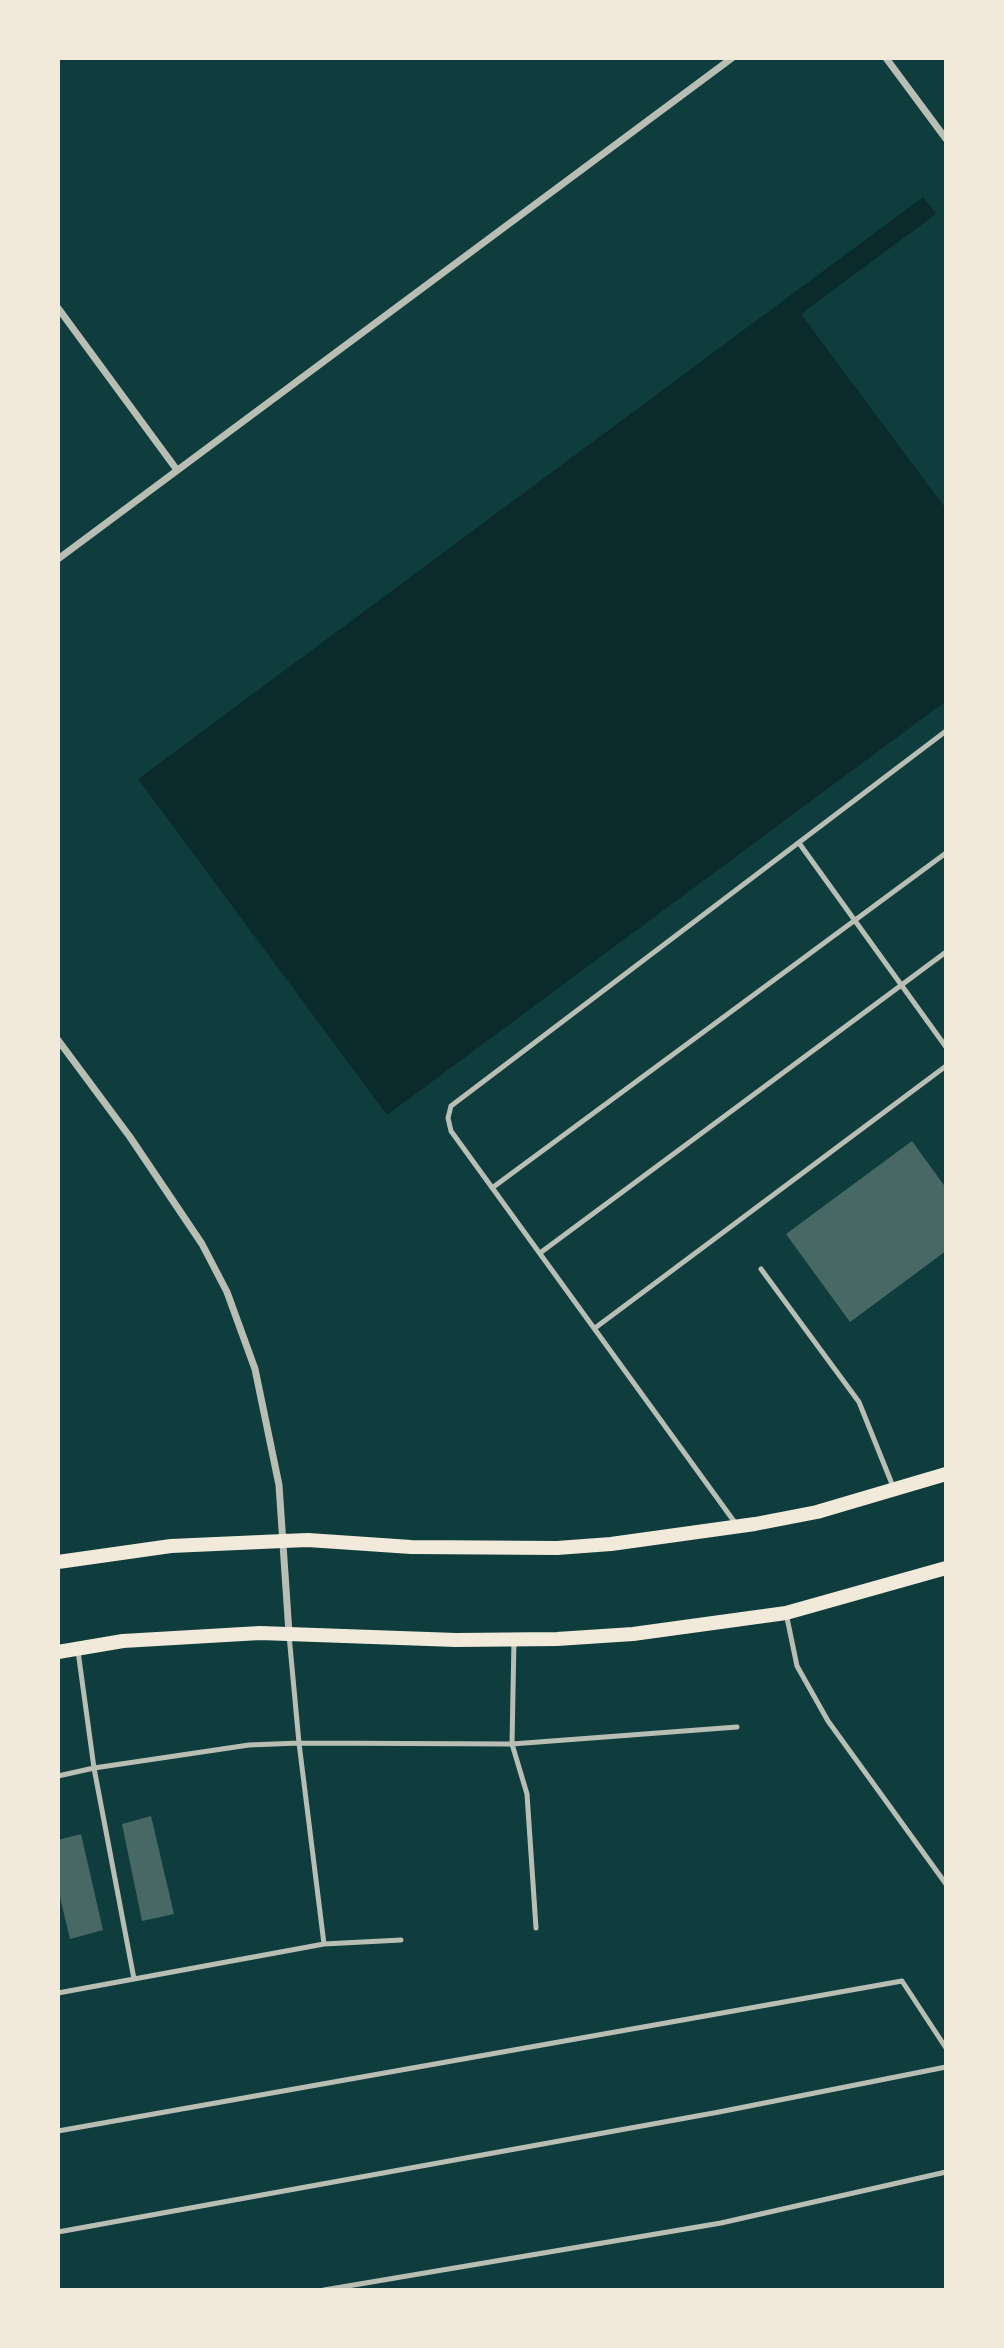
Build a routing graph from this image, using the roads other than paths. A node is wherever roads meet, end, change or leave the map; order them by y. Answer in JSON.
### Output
{"nodes":[{"id":1,"x":732,"y":58,"type":"edge"},
{"id":2,"x":886,"y":58,"type":"edge"},
{"id":3,"x":946,"y":139,"type":"edge"},
{"id":4,"x":58,"y":308,"type":"edge"},
{"id":5,"x":177,"y":470,"type":"junction"},
{"id":6,"x":58,"y":559,"type":"edge"},
{"id":7,"x":946,"y":731,"type":"edge"},
{"id":8,"x":799,"y":843,"type":"junction"},
{"id":9,"x":946,"y":853,"type":"edge"},
{"id":10,"x":856,"y":921,"type":"junction"},
{"id":11,"x":946,"y":952,"type":"edge"},
{"id":12,"x":902,"y":985,"type":"junction"},
{"id":13,"x":58,"y":1040,"type":"edge"},
{"id":14,"x":946,"y":1046,"type":"edge"},
{"id":15,"x":946,"y":1066,"type":"edge"},
{"id":16,"x":492,"y":1188,"type":"junction"},
{"id":17,"x":540,"y":1253,"type":"junction"},
{"id":18,"x":761,"y":1269,"type":"dead end"},
{"id":19,"x":595,"y":1328,"type":"junction"},
{"id":20,"x":946,"y":1474,"type":"edge"},
{"id":21,"x":894,"y":1489,"type":"junction"},
{"id":22,"x":738,"y":1527,"type":"junction"},
{"id":23,"x":284,"y":1541,"type":"junction"},
{"id":24,"x":58,"y":1562,"type":"edge"},
{"id":25,"x":946,"y":1568,"type":"edge"},
{"id":26,"x":786,"y":1613,"type":"junction"},
{"id":27,"x":289,"y":1633,"type":"junction"},
{"id":28,"x":514,"y":1639,"type":"junction"},
{"id":29,"x":77,"y":1649,"type":"junction"},
{"id":30,"x":58,"y":1652,"type":"edge"},
{"id":31,"x":737,"y":1727,"type":"dead end"},
{"id":32,"x":299,"y":1743,"type":"junction"},
{"id":33,"x":512,"y":1744,"type":"junction"},
{"id":34,"x":94,"y":1768,"type":"junction"},
{"id":35,"x":58,"y":1776,"type":"edge"},
{"id":36,"x":946,"y":1884,"type":"edge"},
{"id":37,"x":536,"y":1928,"type":"dead end"},
{"id":38,"x":401,"y":1940,"type":"dead end"},
{"id":39,"x":324,"y":1944,"type":"junction"},
{"id":40,"x":134,"y":1979,"type":"junction"},
{"id":41,"x":58,"y":1993,"type":"edge"},
{"id":42,"x":946,"y":2048,"type":"edge"},
{"id":43,"x":946,"y":2067,"type":"edge"},
{"id":44,"x":58,"y":2131,"type":"edge"},
{"id":45,"x":946,"y":2172,"type":"edge"},
{"id":46,"x":58,"y":2232,"type":"edge"},
{"id":47,"x":324,"y":2290,"type":"edge"}],
"edges":[{"from":1,"to":5,"type":"street"},
{"from":2,"to":3,"type":"street"},
{"from":4,"to":5,"type":"street"},
{"from":5,"to":6,"type":"street"},
{"from":7,"to":8,"type":"lane"},
{"from":8,"to":10,"type":"lane"},
{"from":8,"to":16,"type":"lane"},
{"from":9,"to":10,"type":"lane"},
{"from":10,"to":12,"type":"lane"},
{"from":10,"to":16,"type":"lane"},
{"from":11,"to":12,"type":"lane"},
{"from":12,"to":14,"type":"lane"},
{"from":12,"to":17,"type":"lane"},
{"from":13,"to":23,"type":"street"},
{"from":15,"to":19,"type":"lane"},
{"from":16,"to":17,"type":"lane"},
{"from":17,"to":19,"type":"lane"},
{"from":18,"to":21,"type":"lane"},
{"from":19,"to":22,"type":"lane"},
{"from":20,"to":21,"type":"main road"},
{"from":21,"to":22,"type":"main road"},
{"from":22,"to":23,"type":"main road"},
{"from":23,"to":24,"type":"main road"},
{"from":23,"to":27,"type":"street"},
{"from":25,"to":26,"type":"main road"},
{"from":26,"to":28,"type":"main road"},
{"from":26,"to":36,"type":"lane"},
{"from":27,"to":28,"type":"main road"},
{"from":27,"to":29,"type":"main road"},
{"from":27,"to":32,"type":"lane"},
{"from":28,"to":33,"type":"lane"},
{"from":29,"to":30,"type":"main road"},
{"from":29,"to":34,"type":"lane"},
{"from":31,"to":33,"type":"lane"},
{"from":32,"to":33,"type":"lane"},
{"from":32,"to":34,"type":"lane"},
{"from":32,"to":39,"type":"lane"},
{"from":33,"to":37,"type":"lane"},
{"from":34,"to":35,"type":"lane"},
{"from":34,"to":40,"type":"lane"},
{"from":38,"to":39,"type":"lane"},
{"from":39,"to":40,"type":"lane"},
{"from":40,"to":41,"type":"lane"},
{"from":42,"to":44,"type":"lane"},
{"from":43,"to":46,"type":"lane"},
{"from":45,"to":47,"type":"lane"}]}
